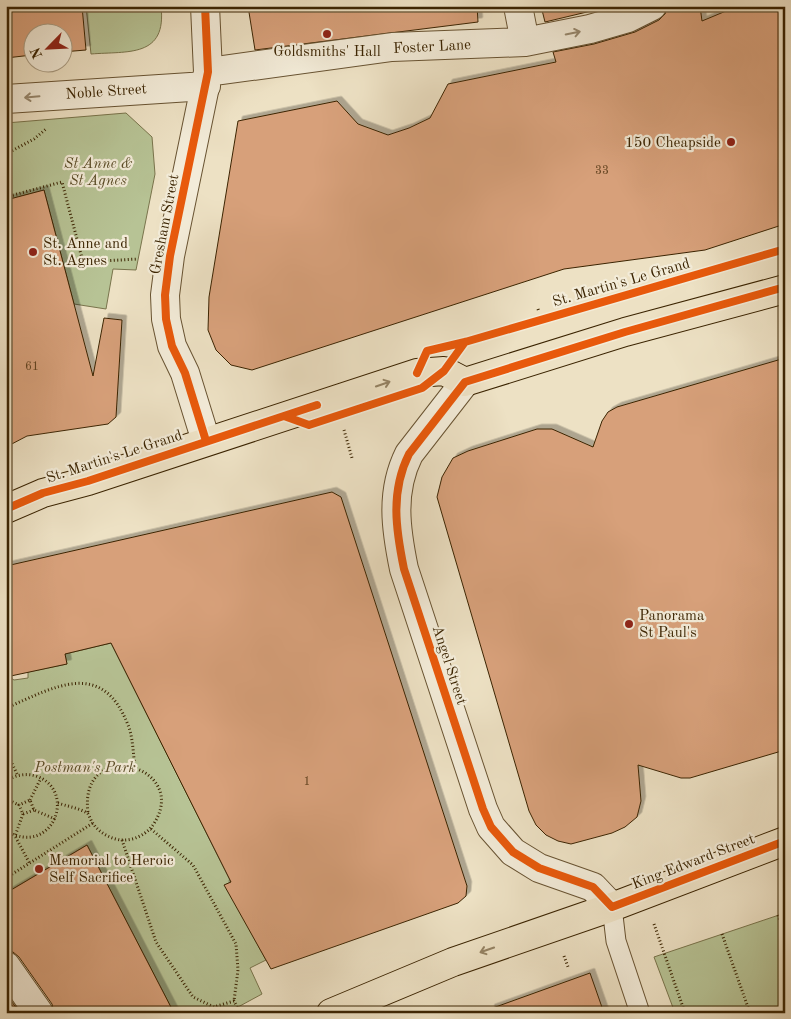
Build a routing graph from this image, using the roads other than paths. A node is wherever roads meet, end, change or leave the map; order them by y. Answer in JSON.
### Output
{"nodes":[{"id":1,"x":205,"y":6,"type":"edge"},
{"id":2,"x":518,"y":6,"type":"edge"},
{"id":3,"x":652,"y":6,"type":"edge"},
{"id":4,"x":525,"y":42,"type":"junction"},
{"id":5,"x":207,"y":79,"type":"junction"},
{"id":6,"x":6,"y":99,"type":"edge"},
{"id":7,"x":784,"y":288,"type":"edge"},
{"id":8,"x":465,"y":382,"type":"junction"},
{"id":9,"x":206,"y":441,"type":"junction"},
{"id":10,"x":6,"y":510,"type":"edge"},
{"id":11,"x":785,"y":841,"type":"edge"},
{"id":12,"x":612,"y":907,"type":"junction"},
{"id":13,"x":6,"y":966,"type":"edge"},
{"id":14,"x":39,"y":1013,"type":"edge"},
{"id":15,"x":331,"y":1013,"type":"edge"},
{"id":16,"x":640,"y":1013,"type":"edge"}],
"edges":[{"from":1,"to":5,"type":"street","name":"Gresham Street"},
{"from":2,"to":4,"type":"street"},
{"from":4,"to":3,"type":"street","name":"Foster Lane","one_way":true},
{"from":4,"to":5,"type":"street","name":"Foster Lane"},
{"from":5,"to":6,"type":"street","name":"Noble Street","one_way":true},
{"from":5,"to":9,"type":"street","name":"Gresham Street"},
{"from":7,"to":8,"type":"main road"},
{"from":9,"to":8,"type":"main road","name":"St. Martin's Le Grand","one_way":true},
{"from":8,"to":12,"type":"street","name":"Angel Street"},
{"from":9,"to":10,"type":"main road","name":"St. Martin's Le Grand"},
{"from":11,"to":12,"type":"main road","name":"King Edward Street"},
{"from":12,"to":15,"type":"main road","name":"King Edward Street","one_way":true},
{"from":12,"to":16,"type":"lane"},
{"from":13,"to":14,"type":"street"}]}
